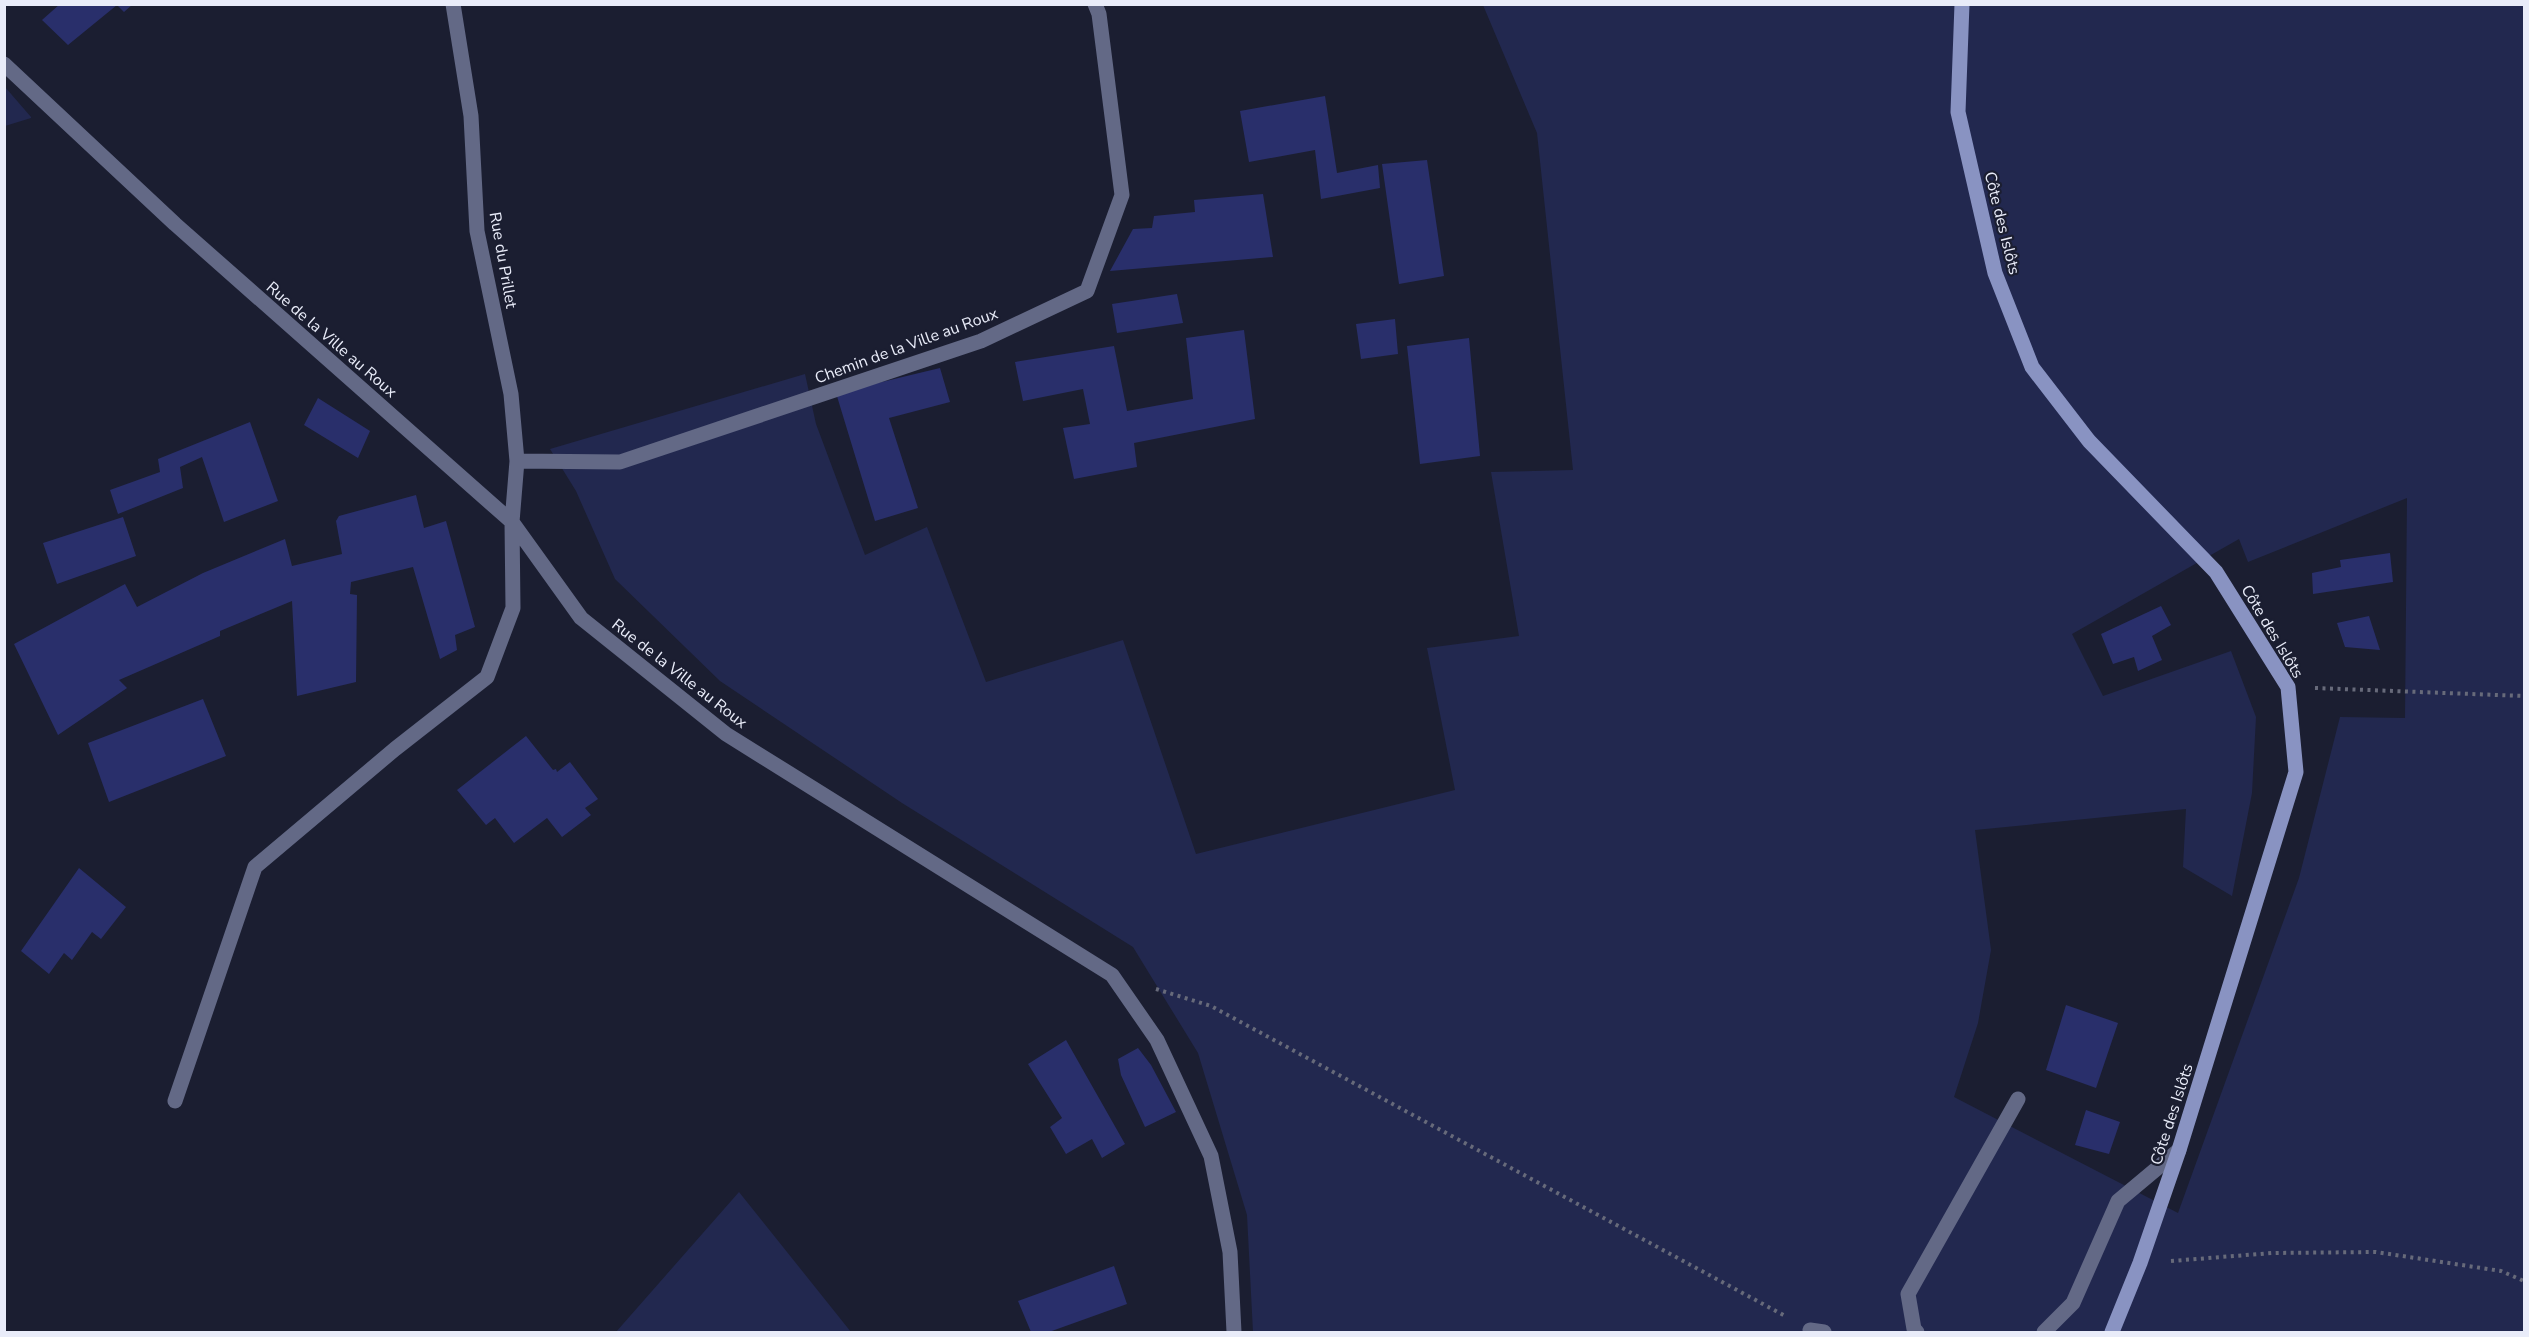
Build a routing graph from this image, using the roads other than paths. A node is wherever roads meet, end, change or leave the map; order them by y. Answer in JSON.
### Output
{"nodes":[{"id":1,"x":453,"y":4,"type":"edge"},
{"id":2,"x":1095,"y":4,"type":"edge"},
{"id":3,"x":1962,"y":4,"type":"edge"},
{"id":4,"x":4,"y":64,"type":"edge"},
{"id":5,"x":517,"y":461,"type":"junction"},
{"id":6,"x":512,"y":522,"type":"junction"},
{"id":7,"x":2018,"y":1099,"type":"dead end"},
{"id":8,"x":175,"y":1101,"type":"dead end"},
{"id":9,"x":2179,"y":1150,"type":"junction"},
{"id":10,"x":1234,"y":1332,"type":"edge"},
{"id":11,"x":1917,"y":1332,"type":"edge"},
{"id":12,"x":2044,"y":1332,"type":"edge"},
{"id":13,"x":2112,"y":1332,"type":"edge"}],
"edges":[{"from":1,"to":5,"type":"street","name":"Rue du Prillet"},
{"from":2,"to":5,"type":"street","name":"Chemin de la Ville au Roux"},
{"from":3,"to":9,"type":"street","name":"Côte des Islôts"},
{"from":4,"to":6,"type":"street","name":"Rue de la Ville au Roux"},
{"from":5,"to":6,"type":"street","name":"Rue du Prillet"},
{"from":6,"to":8,"type":"street","name":"Rue du Prillet"},
{"from":6,"to":10,"type":"street","name":"Rue de la Ville au Roux"},
{"from":7,"to":11,"type":"street"},
{"from":9,"to":12,"type":"street"},
{"from":9,"to":13,"type":"street","name":"Côte des Islôts"}]}
